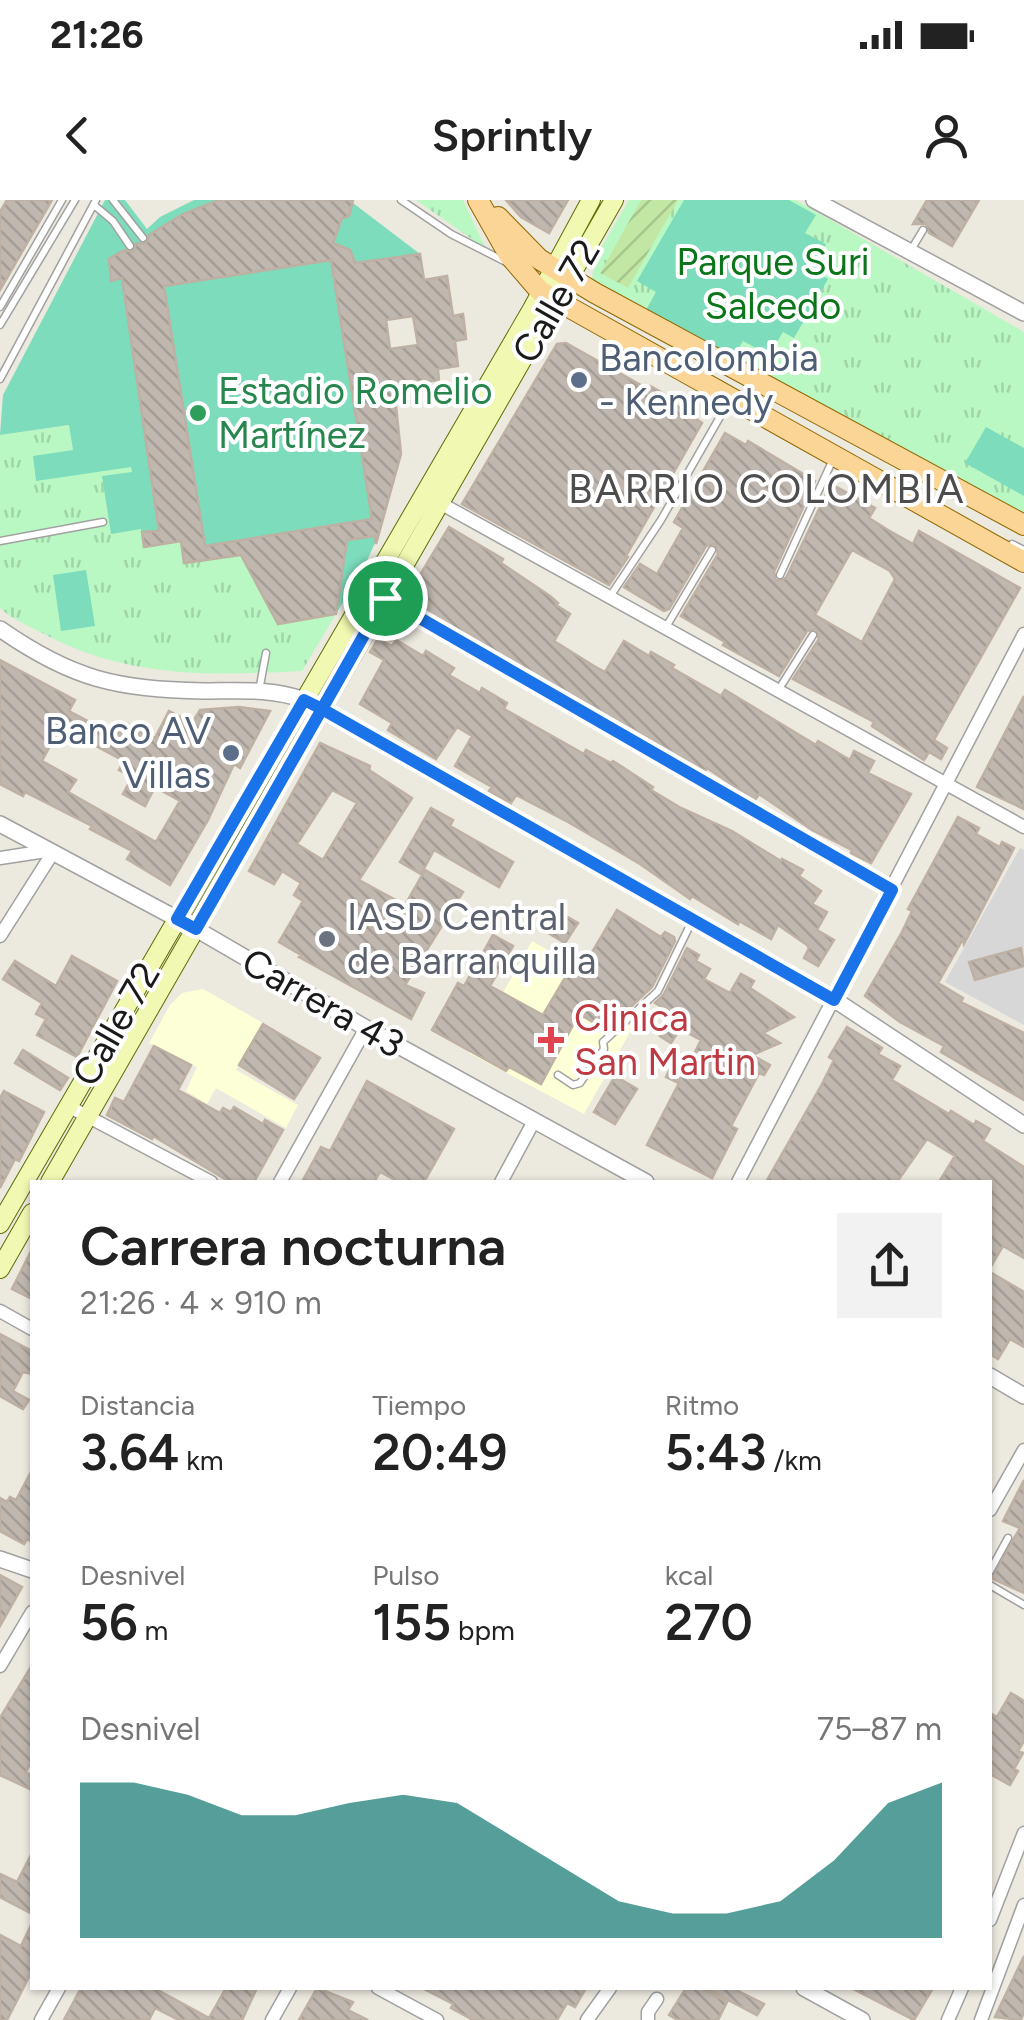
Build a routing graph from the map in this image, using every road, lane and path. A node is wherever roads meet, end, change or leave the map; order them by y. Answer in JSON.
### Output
{"nodes":[{"id":1,"x":62,"y":200,"type":"edge"},
{"id":2,"x":75,"y":200,"type":"edge"},
{"id":3,"x":113,"y":200,"type":"edge"},
{"id":4,"x":401,"y":200,"type":"edge"},
{"id":5,"x":481,"y":200,"type":"edge"},
{"id":6,"x":591,"y":200,"type":"edge"},
{"id":7,"x":614,"y":200,"type":"edge"},
{"id":8,"x":814,"y":200,"type":"edge"},
{"id":9,"x":95,"y":202,"type":"edge"},
{"id":10,"x":924,"y":230,"type":"dead end"},
{"id":11,"x":144,"y":238,"type":"dead end"},
{"id":12,"x":130,"y":246,"type":"dead end"},
{"id":13,"x":909,"y":253,"type":"junction"},
{"id":14,"x":518,"y":267,"type":"junction"},
{"id":15,"x":555,"y":284,"type":"junction"},
{"id":16,"x":0,"y":307,"type":"edge"},
{"id":17,"x":1024,"y":314,"type":"edge"},
{"id":18,"x":0,"y":326,"type":"edge"},
{"id":19,"x":0,"y":379,"type":"edge"},
{"id":20,"x":730,"y":398,"type":"junction"},
{"id":21,"x":834,"y":456,"type":"junction"},
{"id":22,"x":440,"y":503,"type":"junction"},
{"id":23,"x":103,"y":522,"type":"dead end"},
{"id":24,"x":1024,"y":525,"type":"edge"},
{"id":25,"x":1024,"y":534,"type":"edge"},
{"id":26,"x":0,"y":541,"type":"edge"},
{"id":27,"x":712,"y":550,"type":"dead end"},
{"id":28,"x":1024,"y":550,"type":"edge"},
{"id":29,"x":1024,"y":562,"type":"edge"},
{"id":30,"x":780,"y":575,"type":"dead end"},
{"id":31,"x":610,"y":596,"type":"junction"},
{"id":32,"x":385,"y":598,"type":"junction"},
{"id":33,"x":666,"y":627,"type":"junction"},
{"id":34,"x":0,"y":629,"type":"edge"},
{"id":35,"x":1024,"y":634,"type":"edge"},
{"id":36,"x":813,"y":635,"type":"dead end"},
{"id":37,"x":266,"y":653,"type":"dead end"},
{"id":38,"x":779,"y":688,"type":"junction"},
{"id":39,"x":258,"y":692,"type":"junction"},
{"id":40,"x":304,"y":700,"type":"junction"},
{"id":41,"x":322,"y":709,"type":"junction"},
{"id":42,"x":946,"y":785,"type":"junction"},
{"id":43,"x":0,"y":824,"type":"edge"},
{"id":44,"x":1024,"y":827,"type":"edge"},
{"id":45,"x":49,"y":852,"type":"junction"},
{"id":46,"x":0,"y":858,"type":"edge"},
{"id":47,"x":892,"y":890,"type":"junction"},
{"id":48,"x":177,"y":919,"type":"junction"},
{"id":49,"x":693,"y":919,"type":"junction"},
{"id":50,"x":196,"y":929,"type":"junction"},
{"id":51,"x":0,"y":936,"type":"edge"},
{"id":52,"x":834,"y":1000,"type":"junction"},
{"id":53,"x":366,"y":1028,"type":"junction"},
{"id":54,"x":558,"y":1075,"type":"dead end"},
{"id":55,"x":68,"y":1106,"type":"junction"},
{"id":56,"x":88,"y":1117,"type":"junction"},
{"id":57,"x":534,"y":1122,"type":"junction"},
{"id":58,"x":1024,"y":1125,"type":"edge"},
{"id":59,"x":51,"y":1180,"type":"edge"},
{"id":60,"x":206,"y":1180,"type":"edge"},
{"id":61,"x":281,"y":1180,"type":"edge"},
{"id":62,"x":502,"y":1180,"type":"edge"},
{"id":63,"x":642,"y":1180,"type":"edge"},
{"id":64,"x":739,"y":1180,"type":"edge"},
{"id":65,"x":30,"y":1217,"type":"edge"},
{"id":66,"x":0,"y":1224,"type":"edge"},
{"id":67,"x":0,"y":1270,"type":"edge"},
{"id":68,"x":0,"y":1311,"type":"edge"},
{"id":69,"x":30,"y":1327,"type":"edge"},
{"id":70,"x":992,"y":1377,"type":"edge"},
{"id":71,"x":1024,"y":1396,"type":"edge"},
{"id":72,"x":1024,"y":1450,"type":"edge"},
{"id":73,"x":992,"y":1506,"type":"edge"},
{"id":74,"x":1008,"y":1538,"type":"dead end"},
{"id":75,"x":0,"y":1559,"type":"edge"},
{"id":76,"x":992,"y":1567,"type":"edge"},
{"id":77,"x":30,"y":1569,"type":"edge"},
{"id":78,"x":992,"y":1586,"type":"edge"},
{"id":79,"x":1024,"y":1605,"type":"edge"},
{"id":80,"x":30,"y":1615,"type":"edge"},
{"id":81,"x":0,"y":1666,"type":"edge"},
{"id":82,"x":1024,"y":1832,"type":"edge"},
{"id":83,"x":1021,"y":1849,"type":"edge"},
{"id":84,"x":1024,"y":1905,"type":"edge"},
{"id":85,"x":992,"y":1915,"type":"edge"},
{"id":86,"x":58,"y":1990,"type":"edge"},
{"id":87,"x":289,"y":1990,"type":"edge"},
{"id":88,"x":382,"y":1990,"type":"edge"},
{"id":89,"x":609,"y":1990,"type":"edge"},
{"id":90,"x":808,"y":1990,"type":"edge"},
{"id":91,"x":961,"y":1990,"type":"edge"},
{"id":92,"x":658,"y":1999,"type":"dead end"},
{"id":93,"x":41,"y":2020,"type":"edge"},
{"id":94,"x":272,"y":2020,"type":"edge"},
{"id":95,"x":437,"y":2020,"type":"edge"},
{"id":96,"x":587,"y":2020,"type":"edge"},
{"id":97,"x":648,"y":2020,"type":"edge"},
{"id":98,"x":862,"y":2020,"type":"edge"},
{"id":99,"x":948,"y":2020,"type":"edge"},
{"id":100,"x":981,"y":2020,"type":"edge"}],
"edges":[{"from":1,"to":16,"type":"lane"},
{"from":2,"to":18,"type":"lane"},
{"from":3,"to":11,"type":"lane"},
{"from":4,"to":14,"type":"lane"},
{"from":5,"to":14,"type":"main road"},
{"from":5,"to":15,"type":"main road"},
{"from":6,"to":15,"type":"main road","name":"Calle 72"},
{"from":7,"to":15,"type":"main road","name":"Calle 72"},
{"from":8,"to":13,"type":"street"},
{"from":9,"to":12,"type":"lane"},
{"from":9,"to":19,"type":"lane"},
{"from":10,"to":13,"type":"lane"},
{"from":13,"to":17,"type":"street"},
{"from":14,"to":15,"type":"main road"},
{"from":15,"to":20,"type":"main road"},
{"from":15,"to":22,"type":"main road","name":"Calle 72"},
{"from":15,"to":24,"type":"main road"},
{"from":15,"to":25,"type":"lane"},
{"from":15,"to":28,"type":"lane"},
{"from":15,"to":40,"type":"main road","name":"Calle 72"},
{"from":20,"to":21,"type":"main road"},
{"from":20,"to":31,"type":"lane"},
{"from":21,"to":29,"type":"main road"},
{"from":21,"to":30,"type":"lane"},
{"from":22,"to":31,"type":"street"},
{"from":22,"to":32,"type":"main road","name":"Calle 72"},
{"from":23,"to":26,"type":"lane"},
{"from":27,"to":33,"type":"lane"},
{"from":31,"to":33,"type":"street"},
{"from":32,"to":41,"type":"main road","name":"Calle 72"},
{"from":32,"to":47,"type":"street"},
{"from":33,"to":38,"type":"street"},
{"from":34,"to":39,"type":"street"},
{"from":35,"to":42,"type":"street"},
{"from":36,"to":38,"type":"lane"},
{"from":37,"to":39,"type":"lane"},
{"from":38,"to":42,"type":"street"},
{"from":39,"to":40,"type":"street"},
{"from":40,"to":41,"type":"street"},
{"from":40,"to":48,"type":"main road","name":"Calle 72"},
{"from":41,"to":49,"type":"street"},
{"from":41,"to":50,"type":"main road","name":"Calle 72"},
{"from":42,"to":44,"type":"street"},
{"from":42,"to":47,"type":"street"},
{"from":43,"to":45,"type":"street","name":"Carrera 43"},
{"from":45,"to":46,"type":"street"},
{"from":45,"to":48,"type":"street","name":"Carrera 43"},
{"from":45,"to":51,"type":"street"},
{"from":47,"to":52,"type":"street"},
{"from":48,"to":50,"type":"street","name":"Carrera 43"},
{"from":48,"to":55,"type":"main road","name":"Calle 72"},
{"from":49,"to":52,"type":"street"},
{"from":49,"to":54,"type":"lane"},
{"from":50,"to":53,"type":"street","name":"Carrera 43"},
{"from":50,"to":56,"type":"main road","name":"Calle 72"},
{"from":52,"to":58,"type":"street"},
{"from":52,"to":64,"type":"street"},
{"from":53,"to":57,"type":"street","name":"Carrera 43"},
{"from":53,"to":61,"type":"street"},
{"from":55,"to":56,"type":"street"},
{"from":55,"to":66,"type":"main road","name":"Calle 72"},
{"from":56,"to":59,"type":"main road","name":"Calle 72"},
{"from":56,"to":60,"type":"street"},
{"from":57,"to":62,"type":"street"},
{"from":57,"to":63,"type":"street","name":"Carrera 43"},
{"from":65,"to":67,"type":"main road"},
{"from":68,"to":69,"type":"street"},
{"from":70,"to":71,"type":"street"},
{"from":72,"to":73,"type":"street"},
{"from":74,"to":76,"type":"lane"},
{"from":75,"to":77,"type":"street"},
{"from":78,"to":79,"type":"lane"},
{"from":80,"to":81,"type":"street"},
{"from":82,"to":83,"type":"street"},
{"from":83,"to":85,"type":"street"},
{"from":84,"to":100,"type":"street"},
{"from":86,"to":93,"type":"street"},
{"from":87,"to":94,"type":"street"},
{"from":88,"to":95,"type":"street"},
{"from":89,"to":96,"type":"street"},
{"from":90,"to":98,"type":"street"},
{"from":91,"to":99,"type":"street"},
{"from":92,"to":97,"type":"street"}]}
